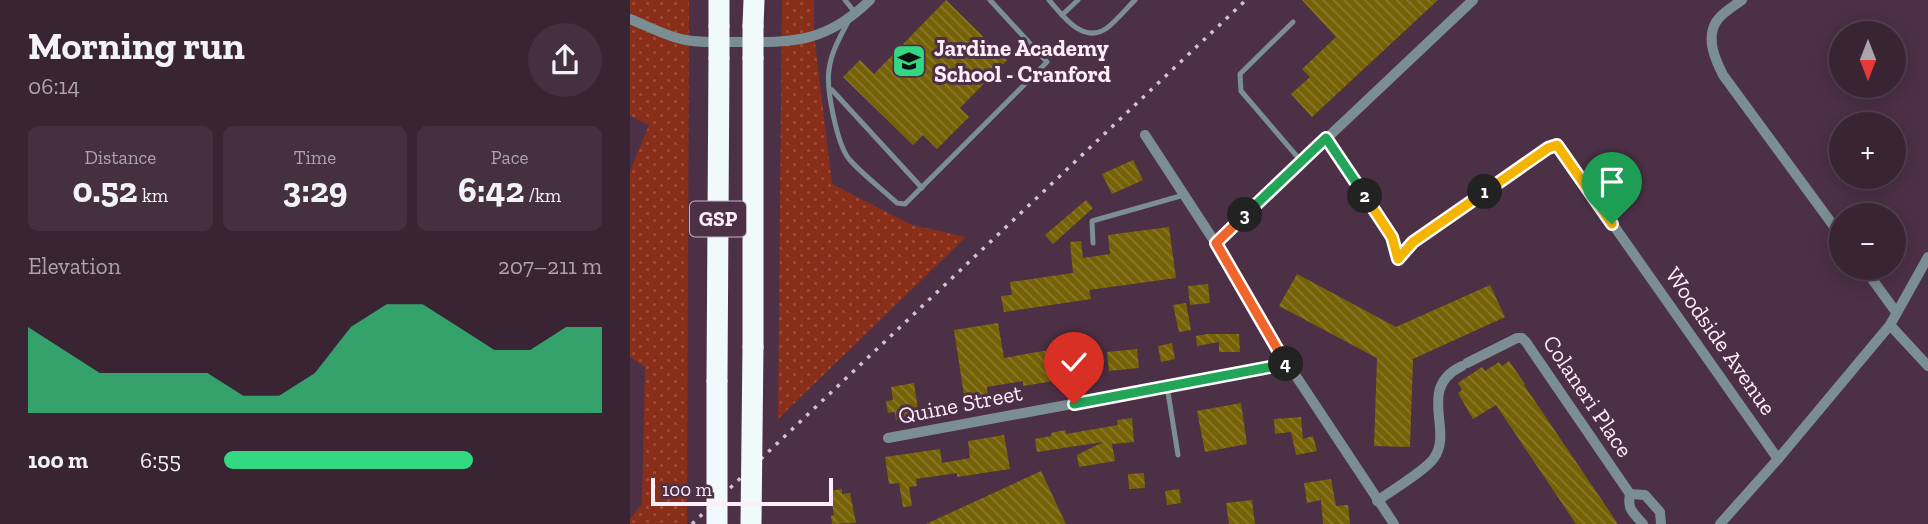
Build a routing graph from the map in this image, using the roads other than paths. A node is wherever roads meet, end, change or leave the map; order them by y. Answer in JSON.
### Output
{"nodes":[{"id":1,"x":719,"y":0,"type":"edge"},
{"id":2,"x":754,"y":0,"type":"edge"},
{"id":3,"x":845,"y":0,"type":"edge"},
{"id":4,"x":870,"y":0,"type":"edge"},
{"id":5,"x":990,"y":0,"type":"edge"},
{"id":6,"x":1049,"y":0,"type":"edge"},
{"id":7,"x":1078,"y":0,"type":"edge"},
{"id":8,"x":1135,"y":0,"type":"edge"},
{"id":9,"x":1473,"y":0,"type":"edge"},
{"id":10,"x":1742,"y":0,"type":"edge"},
{"id":11,"x":854,"y":15,"type":"junction"},
{"id":12,"x":1062,"y":15,"type":"junction"},
{"id":13,"x":630,"y":19,"type":"edge"},
{"id":14,"x":1293,"y":22,"type":"dead end"},
{"id":15,"x":830,"y":89,"type":"junction"},
{"id":16,"x":1145,"y":135,"type":"dead end"},
{"id":17,"x":1301,"y":162,"type":"junction"},
{"id":18,"x":922,"y":188,"type":"junction"},
{"id":19,"x":1184,"y":195,"type":"junction"},
{"id":20,"x":1829,"y":220,"type":"edge"},
{"id":21,"x":1093,"y":243,"type":"dead end"},
{"id":22,"x":1216,"y":243,"type":"junction"},
{"id":23,"x":1928,"y":257,"type":"edge"},
{"id":24,"x":1398,"y":259,"type":"road end"},
{"id":25,"x":1873,"y":280,"type":"edge"},
{"id":26,"x":1896,"y":312,"type":"junction"},
{"id":27,"x":1890,"y":325,"type":"junction"},
{"id":28,"x":1288,"y":364,"type":"junction"},
{"id":29,"x":1928,"y":366,"type":"edge"},
{"id":30,"x":1167,"y":386,"type":"junction"},
{"id":31,"x":888,"y":438,"type":"dead end"},
{"id":32,"x":1178,"y":455,"type":"dead end"},
{"id":33,"x":1779,"y":459,"type":"junction"},
{"id":34,"x":1630,"y":494,"type":"junction"},
{"id":35,"x":1377,"y":500,"type":"junction"},
{"id":36,"x":1729,"y":514,"type":"junction"},
{"id":37,"x":717,"y":524,"type":"edge"},
{"id":38,"x":751,"y":524,"type":"edge"},
{"id":39,"x":1394,"y":524,"type":"edge"},
{"id":40,"x":1643,"y":524,"type":"edge"},
{"id":41,"x":1661,"y":524,"type":"edge"},
{"id":42,"x":1720,"y":524,"type":"edge"},
{"id":43,"x":1738,"y":524,"type":"edge"}],
"edges":[{"from":1,"to":37,"type":"highway","number":"GSP","bridge":true},
{"from":2,"to":38,"type":"highway","number":"GSP","bridge":true},
{"from":3,"to":11,"type":"lane"},
{"from":4,"to":11,"type":"street"},
{"from":5,"to":18,"type":"lane"},
{"from":6,"to":12,"type":"lane"},
{"from":7,"to":12,"type":"lane"},
{"from":8,"to":12,"type":"lane"},
{"from":9,"to":17,"type":"street"},
{"from":10,"to":20,"type":"street"},
{"from":11,"to":13,"type":"street"},
{"from":11,"to":15,"type":"lane"},
{"from":14,"to":17,"type":"lane"},
{"from":15,"to":18,"type":"lane"},
{"from":15,"to":18,"type":"lane"},
{"from":16,"to":19,"type":"street"},
{"from":17,"to":22,"type":"street"},
{"from":19,"to":21,"type":"lane"},
{"from":19,"to":22,"type":"street"},
{"from":22,"to":28,"type":"street"},
{"from":23,"to":26,"type":"street"},
{"from":24,"to":33,"type":"street","name":"Woodside Avenue"},
{"from":25,"to":26,"type":"street"},
{"from":26,"to":27,"type":"street"},
{"from":27,"to":29,"type":"street"},
{"from":27,"to":33,"type":"street"},
{"from":28,"to":30,"type":"street","name":"Quine Street"},
{"from":28,"to":35,"type":"street"},
{"from":30,"to":31,"type":"street","name":"Quine Street"},
{"from":30,"to":32,"type":"lane"},
{"from":33,"to":36,"type":"street"},
{"from":34,"to":35,"type":"street","name":"Colaneri Place"},
{"from":34,"to":40,"type":"street","name":"Colaneri Place"},
{"from":34,"to":41,"type":"street","name":"Colaneri Place"},
{"from":35,"to":39,"type":"street"},
{"from":36,"to":42,"type":"street"},
{"from":36,"to":43,"type":"street"}]}
